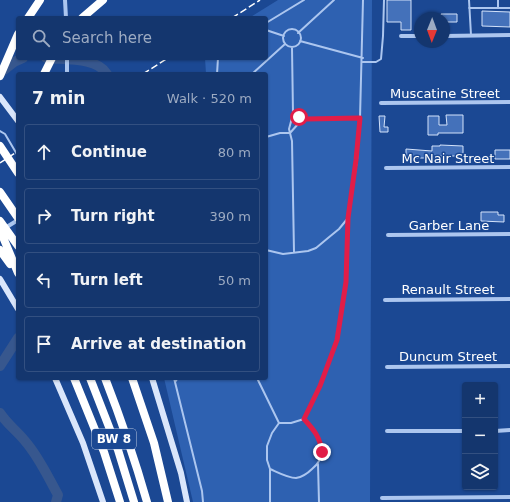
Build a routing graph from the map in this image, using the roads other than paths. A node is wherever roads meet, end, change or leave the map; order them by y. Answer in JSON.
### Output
{"nodes":[{"id":1,"x":40,"y":0,"type":"edge"},
{"id":2,"x":65,"y":0,"type":"edge"},
{"id":3,"x":103,"y":0,"type":"edge"},
{"id":4,"x":304,"y":0,"type":"edge"},
{"id":5,"x":334,"y":0,"type":"edge"},
{"id":6,"x":363,"y":0,"type":"edge"},
{"id":7,"x":384,"y":0,"type":"edge"},
{"id":8,"x":469,"y":0,"type":"edge"},
{"id":9,"x":498,"y":0,"type":"edge"},
{"id":10,"x":469,"y":8,"type":"junction"},
{"id":11,"x":498,"y":8,"type":"junction"},
{"id":12,"x":510,"y":8,"type":"edge"},
{"id":13,"x":29,"y":16,"type":"edge"},
{"id":14,"x":66,"y":16,"type":"edge"},
{"id":15,"x":84,"y":16,"type":"edge"},
{"id":16,"x":268,"y":22,"type":"edge"},
{"id":17,"x":268,"y":31,"type":"edge"},
{"id":18,"x":298,"y":33,"type":"junction"},
{"id":19,"x":471,"y":35,"type":"junction"},
{"id":20,"x":510,"y":35,"type":"edge"},
{"id":21,"x":284,"y":36,"type":"junction"},
{"id":22,"x":401,"y":36,"type":"dead end"},
{"id":23,"x":414,"y":36,"type":"edge"},
{"id":24,"x":450,"y":36,"type":"edge"},
{"id":25,"x":16,"y":39,"type":"edge"},
{"id":26,"x":300,"y":41,"type":"junction"},
{"id":27,"x":286,"y":44,"type":"junction"},
{"id":28,"x":292,"y":48,"type":"junction"},
{"id":29,"x":363,"y":58,"type":"junction"},
{"id":30,"x":51,"y":60,"type":"edge"},
{"id":31,"x":67,"y":60,"type":"edge"},
{"id":32,"x":218,"y":60,"type":"edge"},
{"id":33,"x":268,"y":60,"type":"edge"},
{"id":34,"x":268,"y":60,"type":"edge"},
{"id":35,"x":362,"y":62,"type":"junction"},
{"id":36,"x":45,"y":72,"type":"edge"},
{"id":37,"x":67,"y":72,"type":"edge"},
{"id":38,"x":217,"y":72,"type":"edge"},
{"id":39,"x":254,"y":72,"type":"edge"},
{"id":40,"x":0,"y":76,"type":"edge"},
{"id":41,"x":0,"y":97,"type":"edge"},
{"id":42,"x":510,"y":102,"type":"edge"},
{"id":43,"x":381,"y":103,"type":"dead end"},
{"id":44,"x":293,"y":114,"type":"junction"},
{"id":45,"x":16,"y":118,"type":"edge"},
{"id":46,"x":360,"y":118,"type":"junction"},
{"id":47,"x":306,"y":119,"type":"junction"},
{"id":48,"x":0,"y":130,"type":"edge"},
{"id":49,"x":290,"y":133,"type":"junction"},
{"id":50,"x":268,"y":137,"type":"edge"},
{"id":51,"x":0,"y":146,"type":"edge"},
{"id":52,"x":16,"y":153,"type":"edge"},
{"id":53,"x":510,"y":167,"type":"edge"},
{"id":54,"x":386,"y":168,"type":"dead end"},
{"id":55,"x":16,"y":170,"type":"edge"},
{"id":56,"x":0,"y":192,"type":"edge"},
{"id":57,"x":16,"y":216,"type":"edge"},
{"id":58,"x":348,"y":218,"type":"junction"},
{"id":59,"x":16,"y":220,"type":"edge"},
{"id":60,"x":0,"y":221,"type":"edge"},
{"id":61,"x":0,"y":231,"type":"edge"},
{"id":62,"x":510,"y":234,"type":"edge"},
{"id":63,"x":388,"y":235,"type":"dead end"},
{"id":64,"x":16,"y":243,"type":"edge"},
{"id":65,"x":0,"y":250,"type":"edge"},
{"id":66,"x":268,"y":251,"type":"edge"},
{"id":67,"x":294,"y":252,"type":"junction"},
{"id":68,"x":16,"y":269,"type":"edge"},
{"id":69,"x":16,"y":271,"type":"edge"},
{"id":70,"x":0,"y":279,"type":"edge"},
{"id":71,"x":510,"y":299,"type":"edge"},
{"id":72,"x":385,"y":300,"type":"dead end"},
{"id":73,"x":16,"y":306,"type":"edge"},
{"id":74,"x":510,"y":366,"type":"edge"},
{"id":75,"x":387,"y":367,"type":"dead end"},
{"id":76,"x":56,"y":380,"type":"edge"},
{"id":77,"x":75,"y":380,"type":"edge"},
{"id":78,"x":91,"y":380,"type":"edge"},
{"id":79,"x":106,"y":380,"type":"edge"},
{"id":80,"x":133,"y":380,"type":"edge"},
{"id":81,"x":153,"y":380,"type":"edge"},
{"id":82,"x":258,"y":380,"type":"edge"},
{"id":83,"x":175,"y":382,"type":"edge"},
{"id":84,"x":304,"y":419,"type":"junction"},
{"id":85,"x":279,"y":423,"type":"junction"},
{"id":86,"x":498,"y":430,"type":"edge"},
{"id":87,"x":510,"y":430,"type":"edge"},
{"id":88,"x":387,"y":431,"type":"dead end"},
{"id":89,"x":462,"y":431,"type":"edge"},
{"id":90,"x":318,"y":464,"type":"junction"},
{"id":91,"x":270,"y":469,"type":"junction"},
{"id":92,"x":510,"y":497,"type":"edge"},
{"id":93,"x":382,"y":498,"type":"dead end"},
{"id":94,"x":103,"y":502,"type":"edge"},
{"id":95,"x":120,"y":502,"type":"edge"},
{"id":96,"x":134,"y":502,"type":"edge"},
{"id":97,"x":147,"y":502,"type":"edge"},
{"id":98,"x":168,"y":502,"type":"edge"},
{"id":99,"x":187,"y":502,"type":"edge"},
{"id":100,"x":203,"y":502,"type":"edge"},
{"id":101,"x":270,"y":502,"type":"edge"},
{"id":102,"x":319,"y":502,"type":"edge"}],
"edges":[{"from":1,"to":13,"type":"highway"},
{"from":2,"to":14,"type":"street"},
{"from":3,"to":15,"type":"highway"},
{"from":4,"to":16,"type":"lane"},
{"from":5,"to":18,"type":"lane"},
{"from":6,"to":29,"type":"lane"},
{"from":7,"to":35,"type":"lane"},
{"from":8,"to":10,"type":"lane"},
{"from":9,"to":11,"type":"lane"},
{"from":10,"to":11,"type":"lane"},
{"from":10,"to":19,"type":"lane"},
{"from":11,"to":12,"type":"lane"},
{"from":17,"to":21,"type":"lane"},
{"from":18,"to":21,"type":"lane"},
{"from":18,"to":26,"type":"lane"},
{"from":19,"to":20,"type":"street"},
{"from":19,"to":24,"type":"street"},
{"from":21,"to":27,"type":"lane"},
{"from":22,"to":23,"type":"street"},
{"from":25,"to":40,"type":"highway"},
{"from":26,"to":28,"type":"lane"},
{"from":26,"to":29,"type":"lane"},
{"from":27,"to":28,"type":"lane"},
{"from":27,"to":33,"type":"lane"},
{"from":28,"to":44,"type":"lane"},
{"from":29,"to":35,"type":"lane"},
{"from":30,"to":36,"type":"highway"},
{"from":31,"to":37,"type":"street"},
{"from":32,"to":38,"type":"lane"},
{"from":34,"to":39,"type":"lane"},
{"from":35,"to":46,"type":"lane"},
{"from":41,"to":45,"type":"main road"},
{"from":42,"to":43,"type":"street","name":"Muscatine Street"},
{"from":44,"to":47,"type":"lane"},
{"from":44,"to":49,"type":"lane"},
{"from":46,"to":47,"type":"lane"},
{"from":46,"to":58,"type":"lane"},
{"from":47,"to":49,"type":"lane"},
{"from":48,"to":52,"type":"lane"},
{"from":49,"to":50,"type":"lane"},
{"from":49,"to":67,"type":"lane"},
{"from":51,"to":55,"type":"highway"},
{"from":53,"to":54,"type":"street","name":"Mc Nair Street"},
{"from":56,"to":57,"type":"highway"},
{"from":58,"to":67,"type":"lane"},
{"from":58,"to":84,"type":"lane"},
{"from":59,"to":61,"type":"street"},
{"from":60,"to":64,"type":"highway"},
{"from":61,"to":68,"type":"highway"},
{"from":62,"to":63,"type":"street","name":"Garber Lane"},
{"from":65,"to":69,"type":"highway"},
{"from":66,"to":67,"type":"lane"},
{"from":70,"to":73,"type":"main road"},
{"from":71,"to":72,"type":"street","name":"Renault Street"},
{"from":74,"to":75,"type":"street","name":"Duncum Street"},
{"from":76,"to":94,"type":"main road","number":"BW 8"},
{"from":77,"to":95,"type":"highway"},
{"from":78,"to":96,"type":"highway","number":"BW 8"},
{"from":79,"to":97,"type":"highway","number":"BW 8"},
{"from":80,"to":98,"type":"highway"},
{"from":81,"to":99,"type":"main road"},
{"from":82,"to":85,"type":"lane"},
{"from":83,"to":100,"type":"lane"},
{"from":84,"to":85,"type":"lane"},
{"from":84,"to":90,"type":"lane"},
{"from":85,"to":91,"type":"lane"},
{"from":86,"to":87,"type":"street"},
{"from":88,"to":89,"type":"street"},
{"from":90,"to":91,"type":"lane"},
{"from":90,"to":102,"type":"lane"},
{"from":91,"to":101,"type":"lane"},
{"from":92,"to":93,"type":"street"}]}
